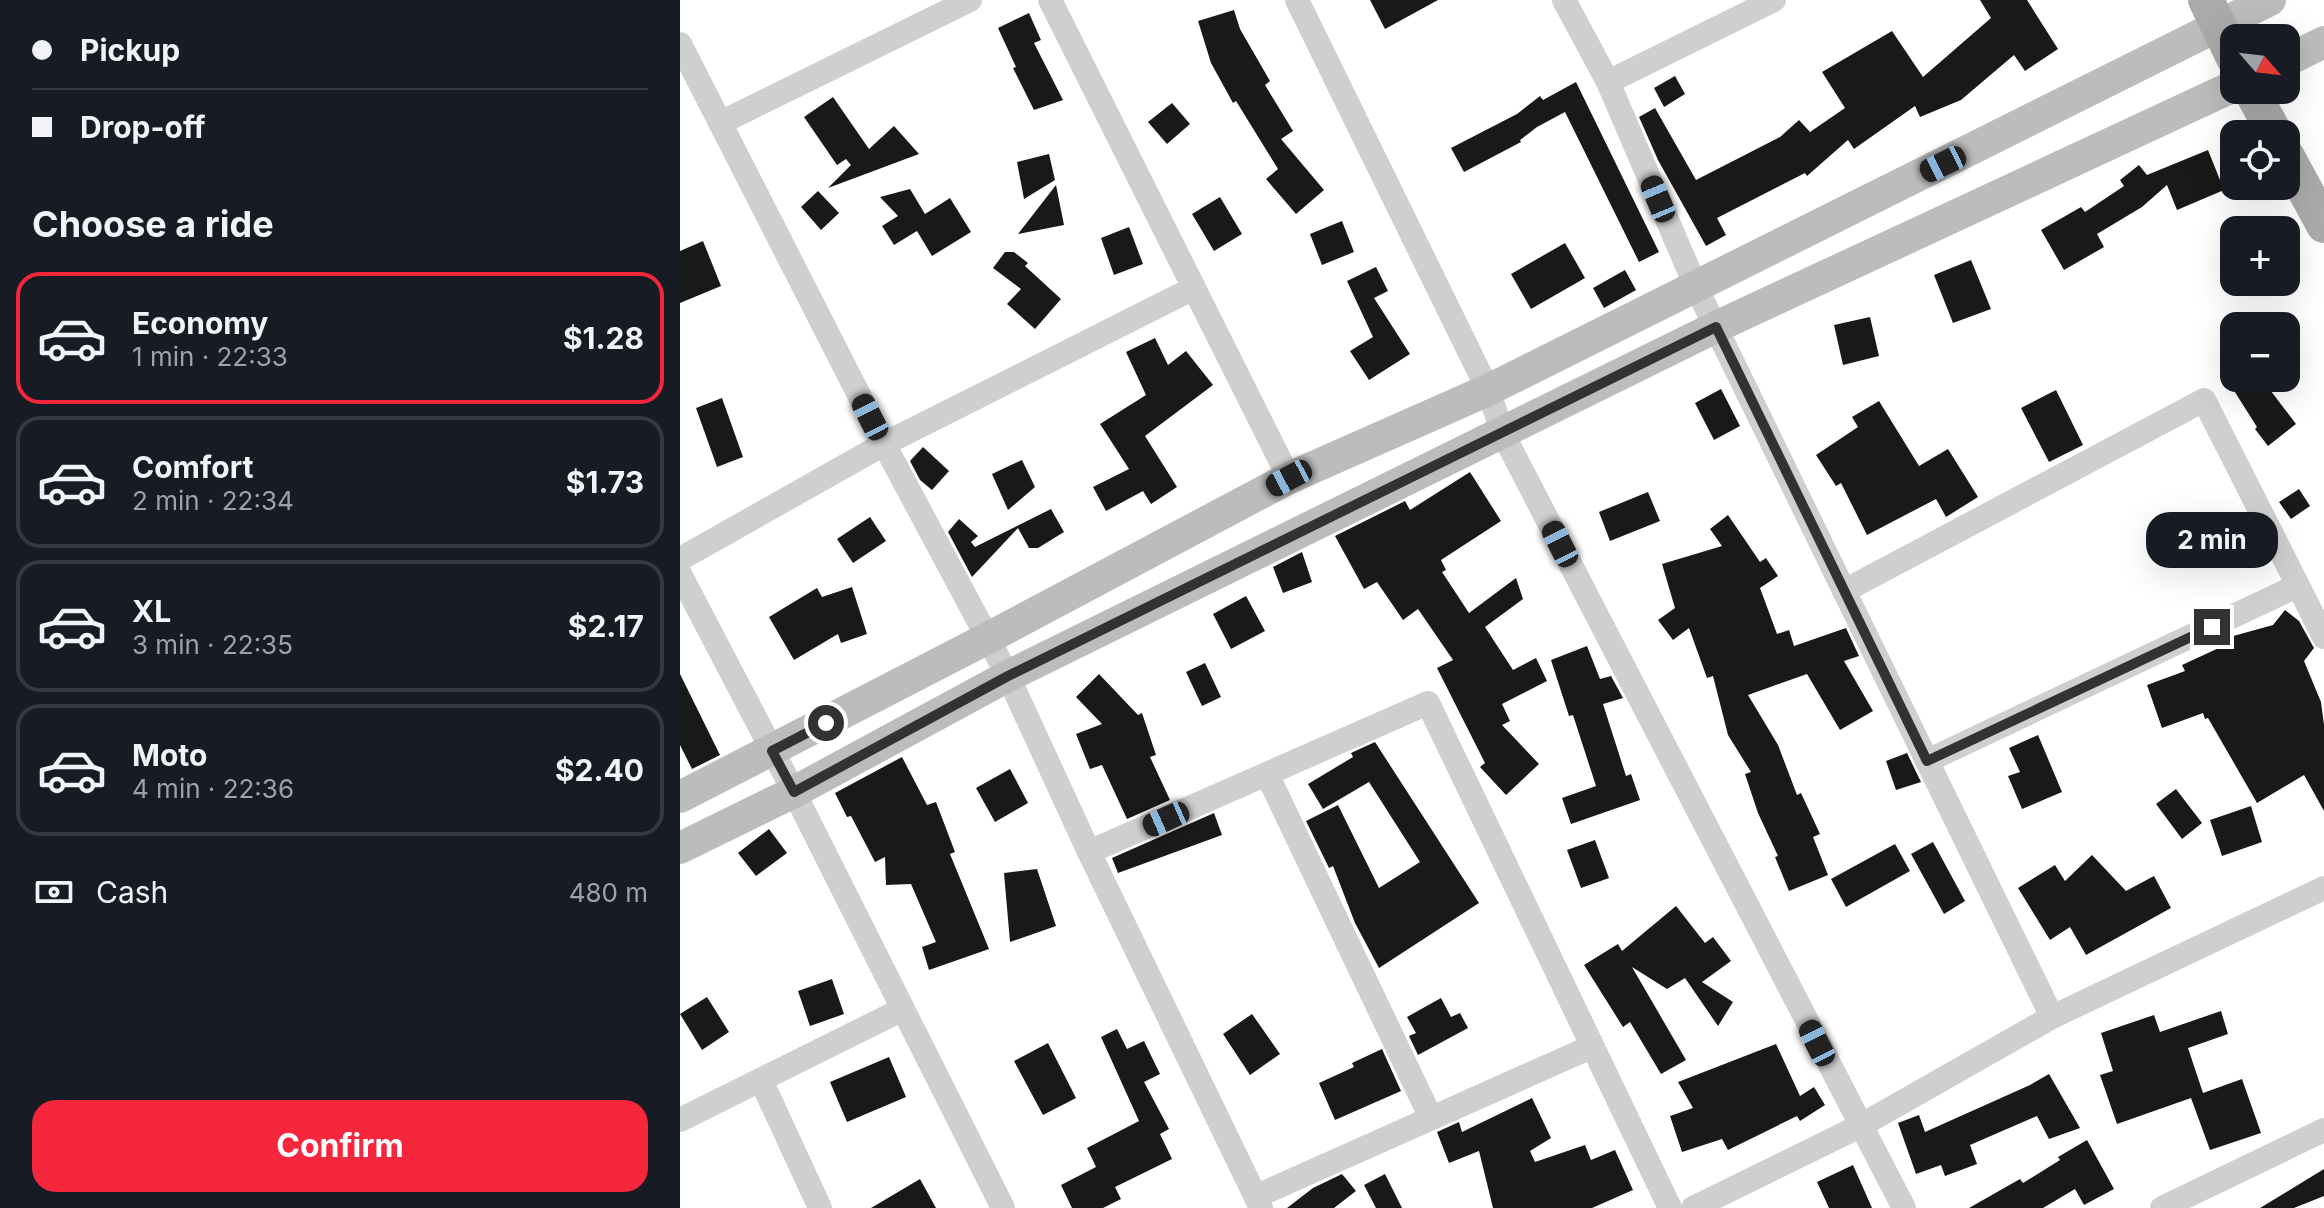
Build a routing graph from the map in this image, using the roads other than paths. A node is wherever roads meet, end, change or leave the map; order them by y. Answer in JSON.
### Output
{"nodes":[{"id":1,"x":970,"y":0,"type":"edge"},
{"id":2,"x":1050,"y":0,"type":"edge"},
{"id":3,"x":1297,"y":0,"type":"edge"},
{"id":4,"x":1564,"y":0,"type":"edge"},
{"id":5,"x":1774,"y":0,"type":"edge"},
{"id":6,"x":2270,"y":0,"type":"edge"},
{"id":7,"x":2212,"y":13,"type":"edge"},
{"id":8,"x":2324,"y":42,"type":"edge"},
{"id":9,"x":680,"y":44,"type":"edge"},
{"id":10,"x":2300,"y":54,"type":"edge"},
{"id":11,"x":1608,"y":82,"type":"junction"},
{"id":12,"x":2220,"y":93,"type":"edge"},
{"id":13,"x":720,"y":123,"type":"junction"},
{"id":14,"x":2300,"y":181,"type":"edge"},
{"id":15,"x":2324,"y":225,"type":"edge"},
{"id":16,"x":1696,"y":287,"type":"junction"},
{"id":17,"x":1194,"y":288,"type":"junction"},
{"id":18,"x":1716,"y":327,"type":"junction"},
{"id":19,"x":1488,"y":390,"type":"junction"},
{"id":20,"x":1503,"y":434,"type":"junction"},
{"id":21,"x":884,"y":444,"type":"junction"},
{"id":22,"x":1289,"y":478,"type":"junction"},
{"id":23,"x":680,"y":559,"type":"edge"},
{"id":24,"x":680,"y":574,"type":"edge"},
{"id":25,"x":2297,"y":586,"type":"junction"},
{"id":26,"x":1844,"y":591,"type":"junction"},
{"id":27,"x":2324,"y":637,"type":"edge"},
{"id":28,"x":988,"y":638,"type":"junction"},
{"id":29,"x":1008,"y":676,"type":"junction"},
{"id":30,"x":772,"y":751,"type":"junction"},
{"id":31,"x":1927,"y":761,"type":"junction"},
{"id":32,"x":1267,"y":774,"type":"junction"},
{"id":33,"x":794,"y":792,"type":"junction"},
{"id":34,"x":680,"y":797,"type":"edge"},
{"id":35,"x":680,"y":848,"type":"edge"},
{"id":36,"x":1089,"y":852,"type":"junction"},
{"id":37,"x":2324,"y":888,"type":"edge"},
{"id":38,"x":903,"y":1009,"type":"junction"},
{"id":39,"x":2052,"y":1017,"type":"junction"},
{"id":40,"x":1591,"y":1047,"type":"junction"},
{"id":41,"x":761,"y":1080,"type":"junction"},
{"id":42,"x":1431,"y":1118,"type":"junction"},
{"id":43,"x":680,"y":1120,"type":"edge"},
{"id":44,"x":1860,"y":1126,"type":"junction"},
{"id":45,"x":2324,"y":1130,"type":"edge"},
{"id":46,"x":1259,"y":1202,"type":"edge"},
{"id":47,"x":820,"y":1208,"type":"edge"},
{"id":48,"x":1003,"y":1208,"type":"edge"},
{"id":49,"x":1670,"y":1208,"type":"edge"},
{"id":50,"x":1693,"y":1208,"type":"edge"},
{"id":51,"x":1904,"y":1208,"type":"edge"},
{"id":52,"x":2162,"y":1208,"type":"edge"}],
"edges":[{"from":1,"to":13,"type":"street"},
{"from":2,"to":17,"type":"street"},
{"from":3,"to":19,"type":"street"},
{"from":4,"to":11,"type":"street"},
{"from":5,"to":11,"type":"street"},
{"from":6,"to":7,"type":"main road"},
{"from":7,"to":16,"type":"main road"},
{"from":8,"to":10,"type":"main road"},
{"from":9,"to":13,"type":"street"},
{"from":11,"to":16,"type":"street"},
{"from":12,"to":18,"type":"main road"},
{"from":13,"to":21,"type":"street"},
{"from":14,"to":15,"type":"main road"},
{"from":16,"to":18,"type":"street"},
{"from":16,"to":19,"type":"main road"},
{"from":17,"to":21,"type":"street"},
{"from":17,"to":22,"type":"street"},
{"from":18,"to":20,"type":"main road"},
{"from":18,"to":26,"type":"street"},
{"from":19,"to":20,"type":"street"},
{"from":19,"to":22,"type":"main road"},
{"from":20,"to":29,"type":"main road"},
{"from":20,"to":44,"type":"street"},
{"from":21,"to":23,"type":"street"},
{"from":21,"to":28,"type":"street"},
{"from":22,"to":28,"type":"main road"},
{"from":24,"to":30,"type":"street"},
{"from":25,"to":26,"type":"street"},
{"from":25,"to":27,"type":"street"},
{"from":25,"to":31,"type":"street"},
{"from":26,"to":31,"type":"street"},
{"from":28,"to":29,"type":"street"},
{"from":28,"to":30,"type":"main road"},
{"from":29,"to":33,"type":"main road"},
{"from":29,"to":36,"type":"street"},
{"from":30,"to":33,"type":"street"},
{"from":30,"to":34,"type":"main road"},
{"from":31,"to":39,"type":"street"},
{"from":32,"to":36,"type":"street"},
{"from":32,"to":40,"type":"street"},
{"from":32,"to":42,"type":"street"},
{"from":33,"to":35,"type":"main road"},
{"from":33,"to":38,"type":"street"},
{"from":36,"to":46,"type":"street"},
{"from":37,"to":39,"type":"street"},
{"from":38,"to":41,"type":"street"},
{"from":38,"to":48,"type":"street"},
{"from":39,"to":44,"type":"street"},
{"from":40,"to":42,"type":"street"},
{"from":40,"to":49,"type":"street"},
{"from":41,"to":43,"type":"street"},
{"from":41,"to":47,"type":"street"},
{"from":42,"to":46,"type":"street"},
{"from":44,"to":50,"type":"street"},
{"from":44,"to":51,"type":"street"},
{"from":45,"to":52,"type":"street"}]}
